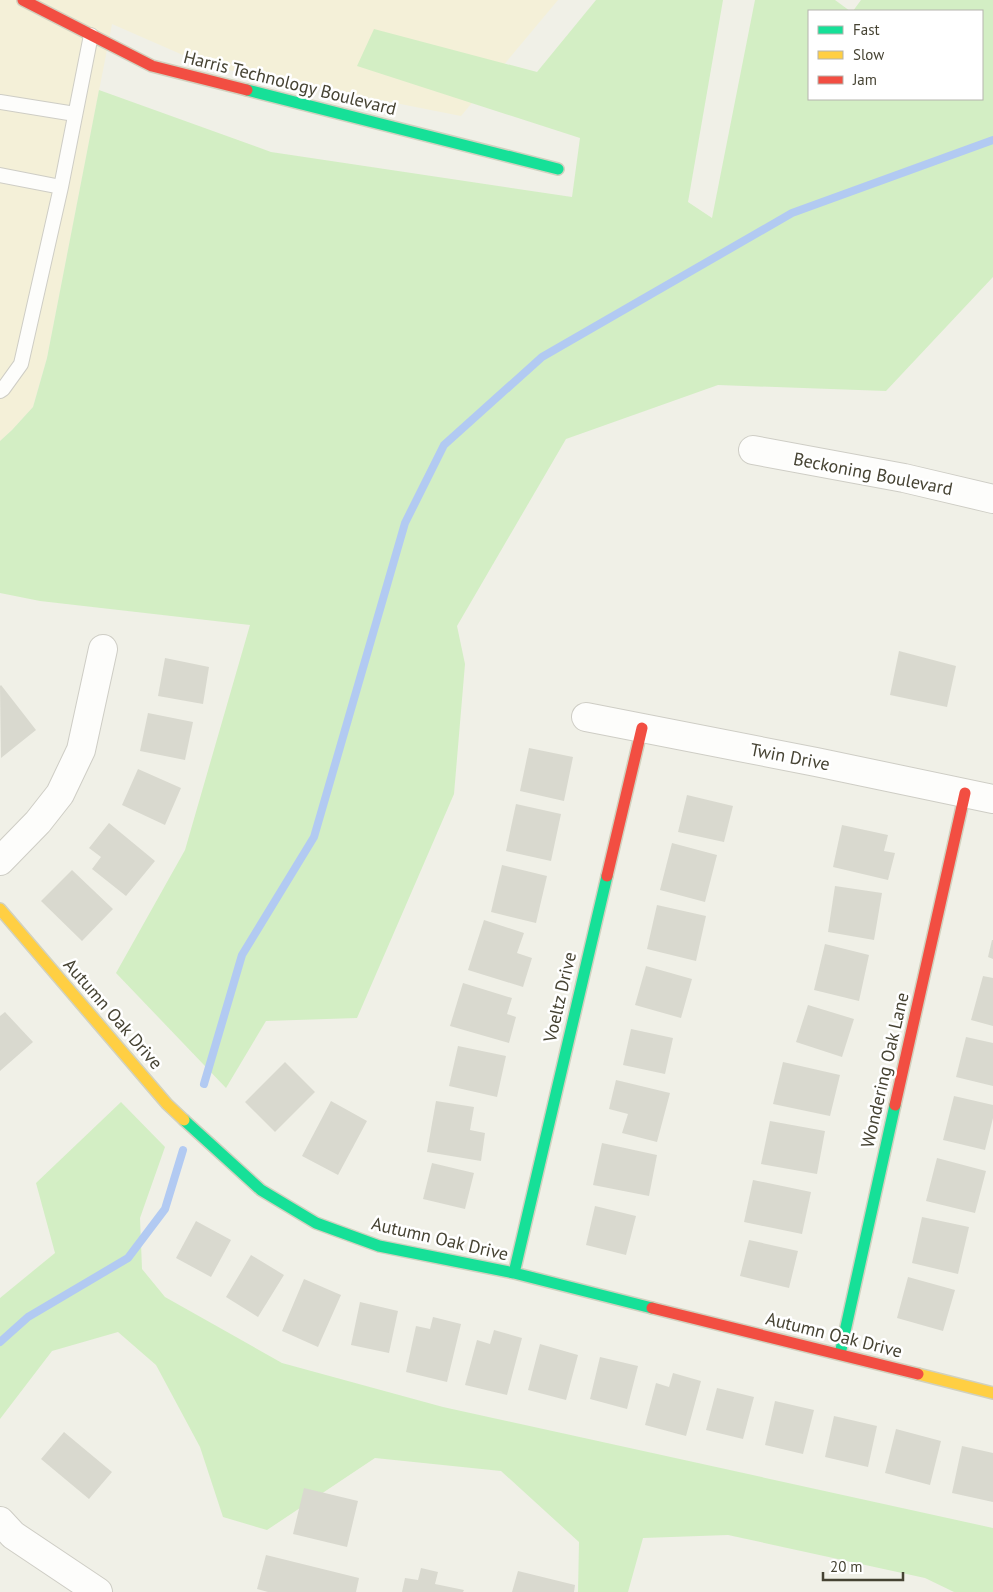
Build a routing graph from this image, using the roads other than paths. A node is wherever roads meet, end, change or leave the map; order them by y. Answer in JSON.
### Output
{"nodes":[{"id":1,"x":24,"y":0,"type":"edge"},
{"id":2,"x":91,"y":35,"type":"junction"},
{"id":3,"x":0,"y":102,"type":"edge"},
{"id":4,"x":75,"y":114,"type":"junction"},
{"id":5,"x":558,"y":169,"type":"dead end"},
{"id":6,"x":0,"y":175,"type":"edge"},
{"id":7,"x":61,"y":187,"type":"junction"},
{"id":8,"x":0,"y":391,"type":"edge"},
{"id":9,"x":753,"y":450,"type":"dead end"},
{"id":10,"x":993,"y":499,"type":"edge"},
{"id":11,"x":104,"y":649,"type":"dead end"},
{"id":12,"x":586,"y":717,"type":"dead end"},
{"id":13,"x":642,"y":728,"type":"junction"},
{"id":14,"x":965,"y":793,"type":"junction"},
{"id":15,"x":993,"y":799,"type":"edge"},
{"id":16,"x":0,"y":861,"type":"edge"},
{"id":17,"x":0,"y":909,"type":"edge"},
{"id":18,"x":514,"y":1273,"type":"junction"},
{"id":19,"x":840,"y":1354,"type":"junction"},
{"id":20,"x":993,"y":1394,"type":"edge"},
{"id":21,"x":0,"y":1521,"type":"edge"},
{"id":22,"x":98,"y":1592,"type":"edge"}],
"edges":[{"from":1,"to":2,"type":"street","name":"Harris Technology Boulevard"},
{"from":2,"to":4,"type":"lane"},
{"from":2,"to":5,"type":"street","name":"Harris Technology Boulevard"},
{"from":3,"to":4,"type":"lane"},
{"from":4,"to":7,"type":"lane"},
{"from":6,"to":7,"type":"lane"},
{"from":7,"to":8,"type":"lane"},
{"from":9,"to":10,"type":"street","name":"Beckoning Boulevard"},
{"from":11,"to":16,"type":"street"},
{"from":12,"to":13,"type":"street","name":"Twin Drive"},
{"from":13,"to":14,"type":"street","name":"Twin Drive"},
{"from":13,"to":18,"type":"street","name":"Voeltz Drive"},
{"from":14,"to":15,"type":"street","name":"Twin Drive"},
{"from":14,"to":19,"type":"street","name":"Wondering Oak Lane"},
{"from":17,"to":18,"type":"street","name":"Autumn Oak Drive"},
{"from":18,"to":19,"type":"street","name":"Autumn Oak Drive"},
{"from":19,"to":20,"type":"street","name":"Autumn Oak Drive"},
{"from":21,"to":22,"type":"street"}]}
